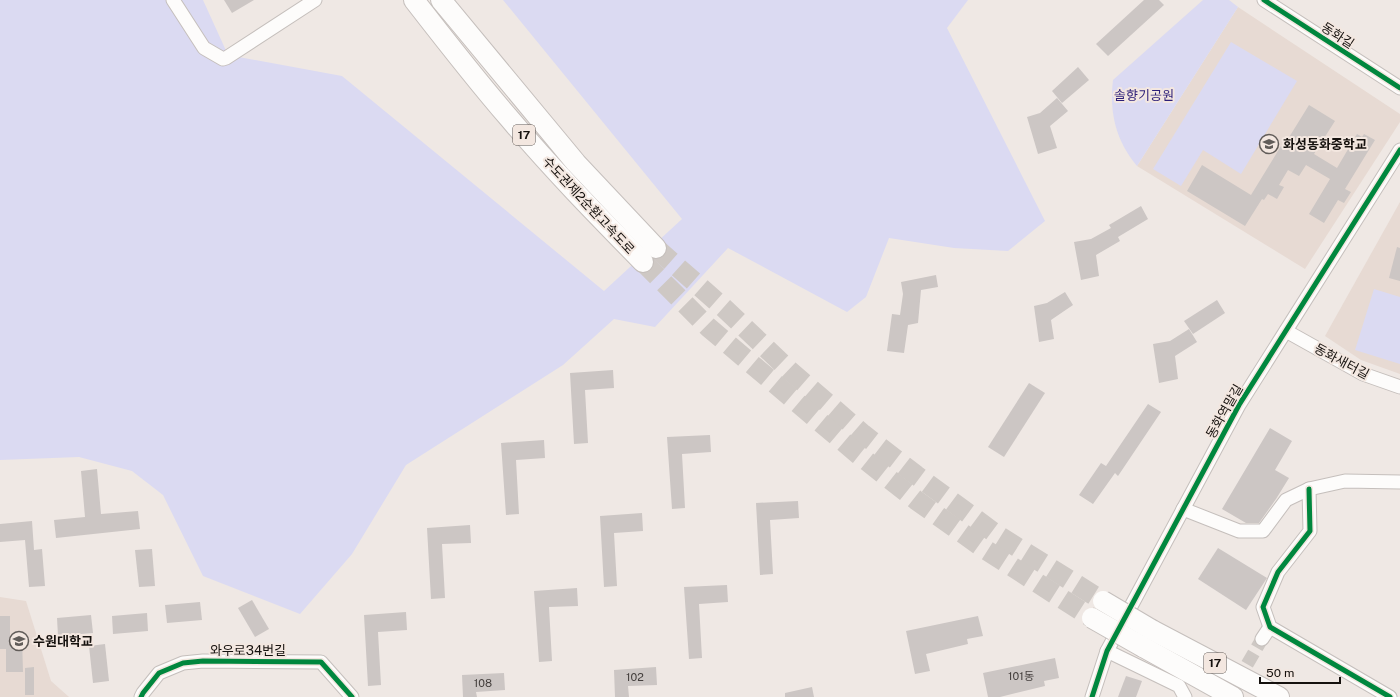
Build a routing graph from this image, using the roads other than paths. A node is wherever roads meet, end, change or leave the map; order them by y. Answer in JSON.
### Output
{"nodes":[{"id":1,"x":173,"y":0,"type":"edge"},
{"id":2,"x":315,"y":0,"type":"edge"},
{"id":3,"x":414,"y":0,"type":"edge"},
{"id":4,"x":441,"y":0,"type":"edge"},
{"id":5,"x":1264,"y":0,"type":"edge"},
{"id":6,"x":1400,"y":88,"type":"edge"},
{"id":7,"x":1400,"y":150,"type":"edge"},
{"id":8,"x":1286,"y":331,"type":"junction"},
{"id":9,"x":1400,"y":387,"type":"edge"},
{"id":10,"x":1400,"y":482,"type":"edge"},
{"id":11,"x":1309,"y":489,"type":"junction"},
{"id":12,"x":1183,"y":509,"type":"junction"},
{"id":13,"x":1103,"y":601,"type":"tunnel mouth"},
{"id":14,"x":1092,"y":618,"type":"tunnel mouth"},
{"id":15,"x":1270,"y":627,"type":"junction"},
{"id":16,"x":1147,"y":638,"type":"junction"},
{"id":17,"x":1262,"y":639,"type":"tunnel mouth"},
{"id":18,"x":1107,"y":651,"type":"junction"},
{"id":19,"x":141,"y":697,"type":"edge"},
{"id":20,"x":352,"y":697,"type":"edge"},
{"id":21,"x":1092,"y":697,"type":"edge"},
{"id":22,"x":1185,"y":697,"type":"edge"},
{"id":23,"x":1233,"y":697,"type":"edge"},
{"id":24,"x":1279,"y":697,"type":"edge"},
{"id":25,"x":1390,"y":697,"type":"edge"}],
"edges":[{"from":1,"to":2,"type":"street"},
{"from":3,"to":4,"type":"highway","name":"수도권제2순환고속도로","number":"17"},
{"from":5,"to":6,"type":"street","name":"동화길"},
{"from":7,"to":8,"type":"street","name":"동화역말길"},
{"from":8,"to":9,"type":"street","name":"동화새터길"},
{"from":8,"to":12,"type":"street","name":"동화역말길"},
{"from":10,"to":11,"type":"street"},
{"from":11,"to":12,"type":"street"},
{"from":11,"to":15,"type":"street"},
{"from":12,"to":18,"type":"street","name":"동화역말길"},
{"from":13,"to":16,"type":"highway","number":"17","bridge":true},
{"from":14,"to":16,"type":"highway","number":"17","bridge":true},
{"from":15,"to":17,"type":"street"},
{"from":15,"to":25,"type":"street"},
{"from":16,"to":23,"type":"highway","number":"17"},
{"from":16,"to":24,"type":"highway","number":"17"},
{"from":18,"to":21,"type":"street","name":"동화역말길"},
{"from":18,"to":22,"type":"street"},
{"from":19,"to":20,"type":"street","name":"와우로34번길"}]}
